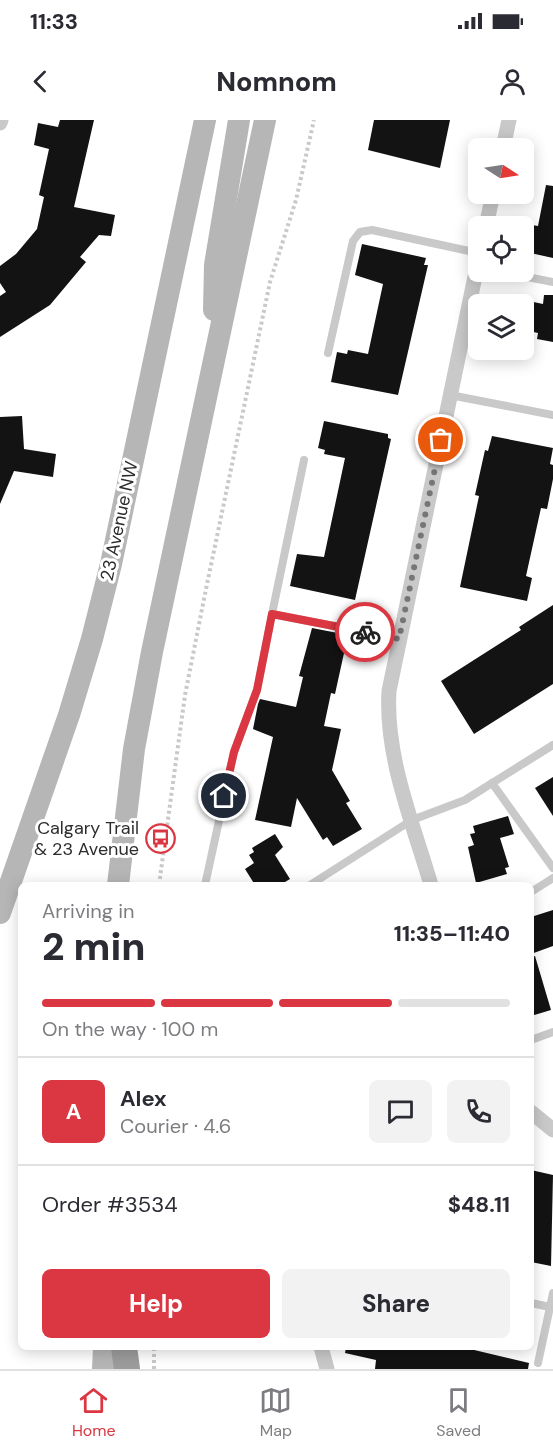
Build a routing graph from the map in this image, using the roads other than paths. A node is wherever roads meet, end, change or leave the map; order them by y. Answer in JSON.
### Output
{"nodes":[{"id":1,"x":205,"y":120,"type":"edge"},
{"id":2,"x":239,"y":120,"type":"edge"},
{"id":3,"x":265,"y":120,"type":"edge"},
{"id":4,"x":509,"y":120,"type":"edge"},
{"id":5,"x":505,"y":138,"type":"edge"},
{"id":6,"x":468,"y":259,"type":"edge"},
{"id":7,"x":534,"y":278,"type":"edge"},
{"id":8,"x":474,"y":282,"type":"edge"},
{"id":9,"x":553,"y":282,"type":"edge"},
{"id":10,"x":328,"y":353,"type":"dead end"},
{"id":11,"x":213,"y":366,"type":"junction"},
{"id":12,"x":450,"y":395,"type":"junction"},
{"id":13,"x":553,"y":415,"type":"edge"},
{"id":14,"x":304,"y":460,"type":"dead end"},
{"id":15,"x":272,"y":614,"type":"junction"},
{"id":16,"x":399,"y":639,"type":"junction"},
{"id":17,"x":553,"y":745,"type":"edge"},
{"id":18,"x":492,"y":783,"type":"junction"},
{"id":19,"x":412,"y":820,"type":"junction"},
{"id":20,"x":553,"y":868,"type":"edge"},
{"id":21,"x":553,"y":878,"type":"edge"},
{"id":22,"x":118,"y":882,"type":"edge"},
{"id":23,"x":206,"y":882,"type":"edge"},
{"id":24,"x":315,"y":882,"type":"edge"},
{"id":25,"x":431,"y":882,"type":"edge"},
{"id":26,"x":534,"y":890,"type":"edge"},
{"id":27,"x":0,"y":913,"type":"edge"},
{"id":28,"x":553,"y":1032,"type":"edge"},
{"id":29,"x":534,"y":1039,"type":"edge"},
{"id":30,"x":534,"y":1114,"type":"edge"},
{"id":31,"x":553,"y":1130,"type":"edge"},
{"id":32,"x":553,"y":1293,"type":"edge"},
{"id":33,"x":534,"y":1304,"type":"edge"},
{"id":34,"x":550,"y":1307,"type":"junction"},
{"id":35,"x":104,"y":1350,"type":"edge"},
{"id":36,"x":124,"y":1350,"type":"edge"},
{"id":37,"x":322,"y":1350,"type":"edge"},
{"id":38,"x":538,"y":1363,"type":"dead end"},
{"id":39,"x":103,"y":1369,"type":"edge"},
{"id":40,"x":127,"y":1369,"type":"edge"},
{"id":41,"x":327,"y":1369,"type":"edge"}],
"edges":[{"from":1,"to":27,"type":"main road","name":"23 Avenue NW"},
{"from":2,"to":11,"type":"main road"},
{"from":3,"to":11,"type":"main road"},
{"from":4,"to":5,"type":"street"},
{"from":6,"to":10,"type":"lane"},
{"from":7,"to":9,"type":"lane"},
{"from":8,"to":12,"type":"street"},
{"from":11,"to":22,"type":"main road"},
{"from":12,"to":13,"type":"lane"},
{"from":12,"to":16,"type":"street"},
{"from":14,"to":15,"type":"lane"},
{"from":15,"to":16,"type":"lane"},
{"from":15,"to":23,"type":"lane"},
{"from":16,"to":19,"type":"street"},
{"from":17,"to":18,"type":"lane"},
{"from":18,"to":19,"type":"lane"},
{"from":18,"to":20,"type":"lane"},
{"from":19,"to":24,"type":"lane"},
{"from":19,"to":25,"type":"street"},
{"from":21,"to":26,"type":"lane"},
{"from":28,"to":29,"type":"lane"},
{"from":30,"to":31,"type":"street"},
{"from":32,"to":34,"type":"lane"},
{"from":33,"to":34,"type":"lane"},
{"from":34,"to":38,"type":"lane"},
{"from":35,"to":39,"type":"main road"},
{"from":36,"to":40,"type":"highway"},
{"from":37,"to":41,"type":"street"}]}
